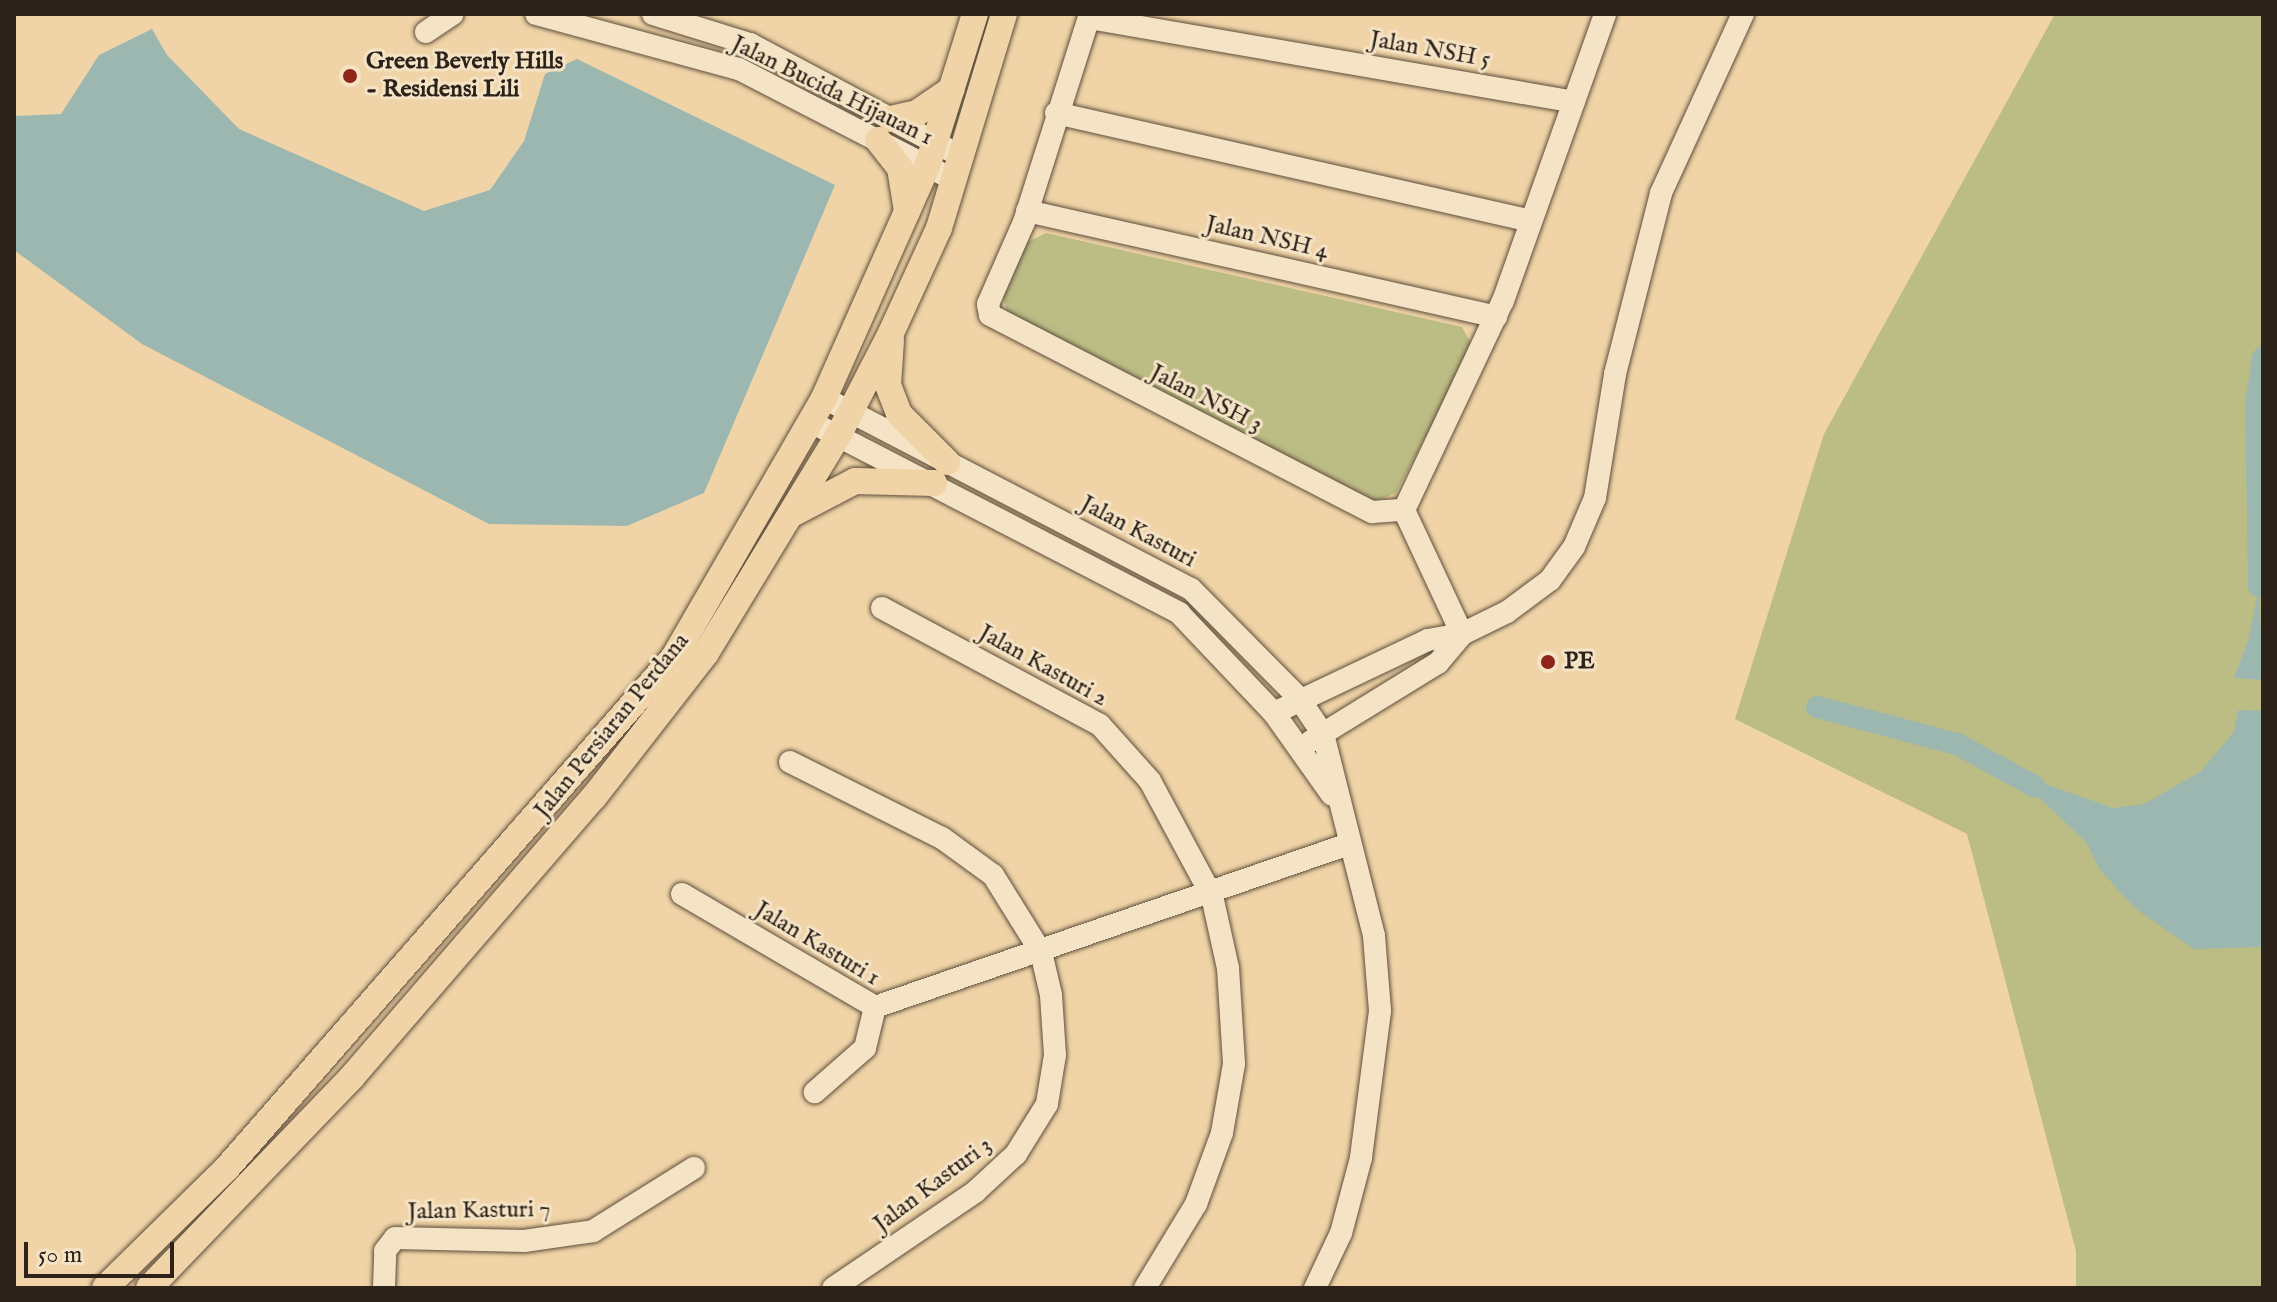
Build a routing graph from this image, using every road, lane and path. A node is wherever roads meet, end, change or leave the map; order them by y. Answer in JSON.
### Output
{"nodes":[{"id":1,"x":453,"y":14,"type":"edge"},
{"id":2,"x":545,"y":14,"type":"edge"},
{"id":3,"x":653,"y":14,"type":"edge"},
{"id":4,"x":975,"y":14,"type":"edge"},
{"id":5,"x":1004,"y":14,"type":"edge"},
{"id":6,"x":1605,"y":14,"type":"edge"},
{"id":7,"x":1743,"y":14,"type":"edge"},
{"id":8,"x":1089,"y":16,"type":"edge"},
{"id":9,"x":426,"y":32,"type":"dead end"},
{"id":10,"x":952,"y":89,"type":"junction"},
{"id":11,"x":1574,"y":102,"type":"junction"},
{"id":12,"x":1056,"y":113,"type":"junction"},
{"id":13,"x":885,"y":130,"type":"junction"},
{"id":14,"x":931,"y":155,"type":"junction"},
{"id":15,"x":958,"y":168,"type":"junction"},
{"id":16,"x":907,"y":211,"type":"junction"},
{"id":17,"x":1027,"y":211,"type":"junction"},
{"id":18,"x":1531,"y":221,"type":"junction"},
{"id":19,"x":1496,"y":317,"type":"junction"},
{"id":20,"x":891,"y":333,"type":"junction"},
{"id":21,"x":824,"y":398,"type":"junction"},
{"id":22,"x":851,"y":412,"type":"junction"},
{"id":23,"x":811,"y":422,"type":"junction"},
{"id":24,"x":838,"y":436,"type":"junction"},
{"id":25,"x":941,"y":473,"type":"junction"},
{"id":26,"x":1404,"y":510,"type":"junction"},
{"id":27,"x":788,"y":517,"type":"junction"},
{"id":28,"x":882,"y":608,"type":"dead end"},
{"id":29,"x":1462,"y":634,"type":"junction"},
{"id":30,"x":1298,"y":697,"type":"junction"},
{"id":31,"x":1274,"y":713,"type":"junction"},
{"id":32,"x":1323,"y":734,"type":"junction"},
{"id":33,"x":1298,"y":747,"type":"junction"},
{"id":34,"x":790,"y":762,"type":"dead end"},
{"id":35,"x":1338,"y":802,"type":"junction"},
{"id":36,"x":1349,"y":844,"type":"junction"},
{"id":37,"x":682,"y":894,"type":"dead end"},
{"id":38,"x":1212,"y":896,"type":"junction"},
{"id":39,"x":1041,"y":952,"type":"junction"},
{"id":40,"x":875,"y":1007,"type":"junction"},
{"id":41,"x":815,"y":1092,"type":"dead end"},
{"id":42,"x":694,"y":1168,"type":"dead end"},
{"id":43,"x":105,"y":1288,"type":"edge"},
{"id":44,"x":149,"y":1288,"type":"edge"},
{"id":45,"x":384,"y":1288,"type":"edge"},
{"id":46,"x":833,"y":1288,"type":"edge"},
{"id":47,"x":1145,"y":1288,"type":"edge"},
{"id":48,"x":1315,"y":1288,"type":"edge"}],
"edges":[{"from":1,"to":9,"type":"street"},
{"from":2,"to":13,"type":"street","name":"Jalan Bucida Hijauan 1"},
{"from":3,"to":13,"type":"street","name":"Jalan Bucida Hijauan 1"},
{"from":4,"to":10,"type":"main road","name":"Jalan Persiaran Perdana"},
{"from":5,"to":15,"type":"main road","name":"Jalan Persiaran Perdana"},
{"from":6,"to":11,"type":"street"},
{"from":7,"to":29,"type":"street"},
{"from":8,"to":11,"type":"street","name":"Jalan NSH 5"},
{"from":8,"to":12,"type":"street"},
{"from":10,"to":13,"type":"main road"},
{"from":10,"to":14,"type":"main road","name":"Jalan Persiaran Perdana"},
{"from":11,"to":18,"type":"street"},
{"from":12,"to":17,"type":"street"},
{"from":12,"to":18,"type":"street"},
{"from":13,"to":14,"type":"street","name":"Jalan Bucida Hijauan 1"},
{"from":13,"to":16,"type":"main road"},
{"from":14,"to":15,"type":"street","name":"Jalan Bucida Hijauan 1"},
{"from":14,"to":16,"type":"main road","name":"Jalan Persiaran Perdana"},
{"from":15,"to":20,"type":"main road","name":"Jalan Persiaran Perdana"},
{"from":16,"to":21,"type":"main road","name":"Jalan Persiaran Perdana"},
{"from":17,"to":19,"type":"street","name":"Jalan NSH 4"},
{"from":17,"to":26,"type":"street","name":"Jalan NSH 3"},
{"from":18,"to":19,"type":"street"},
{"from":19,"to":26,"type":"street"},
{"from":20,"to":22,"type":"main road","name":"Jalan Persiaran Perdana"},
{"from":20,"to":25,"type":"main road"},
{"from":21,"to":22,"type":"street","name":"Jalan Kasturi"},
{"from":21,"to":23,"type":"main road","name":"Jalan Persiaran Perdana"},
{"from":22,"to":24,"type":"main road","name":"Jalan Persiaran Perdana"},
{"from":22,"to":25,"type":"street","name":"Jalan Kasturi"},
{"from":23,"to":24,"type":"street","name":"Jalan Kasturi"},
{"from":23,"to":43,"type":"main road","name":"Jalan Persiaran Perdana"},
{"from":24,"to":25,"type":"street","name":"Jalan Kasturi"},
{"from":24,"to":27,"type":"main road","name":"Jalan Persiaran Perdana"},
{"from":25,"to":27,"type":"main road"},
{"from":25,"to":30,"type":"street","name":"Jalan Kasturi"},
{"from":25,"to":31,"type":"street","name":"Jalan Kasturi"},
{"from":26,"to":29,"type":"street"},
{"from":27,"to":44,"type":"main road","name":"Jalan Persiaran Perdana"},
{"from":28,"to":38,"type":"street","name":"Jalan Kasturi 2"},
{"from":29,"to":30,"type":"street"},
{"from":29,"to":32,"type":"street"},
{"from":30,"to":31,"type":"street"},
{"from":30,"to":32,"type":"street","name":"Jalan Kasturi"},
{"from":31,"to":33,"type":"street","name":"Jalan Kasturi"},
{"from":32,"to":33,"type":"street"},
{"from":32,"to":35,"type":"street","name":"Jalan Kasturi"},
{"from":33,"to":35,"type":"street","name":"Jalan Kasturi"},
{"from":34,"to":39,"type":"street","name":"Jalan Kasturi 3"},
{"from":35,"to":36,"type":"street","name":"Jalan Kasturi"},
{"from":36,"to":38,"type":"street"},
{"from":36,"to":48,"type":"street","name":"Jalan Kasturi"},
{"from":37,"to":40,"type":"street","name":"Jalan Kasturi 1"},
{"from":38,"to":39,"type":"street"},
{"from":38,"to":47,"type":"street","name":"Jalan Kasturi 2"},
{"from":39,"to":40,"type":"street"},
{"from":39,"to":46,"type":"street","name":"Jalan Kasturi 3"},
{"from":40,"to":41,"type":"street","name":"Jalan Kasturi 1"},
{"from":42,"to":45,"type":"street","name":"Jalan Kasturi 7"}]}
